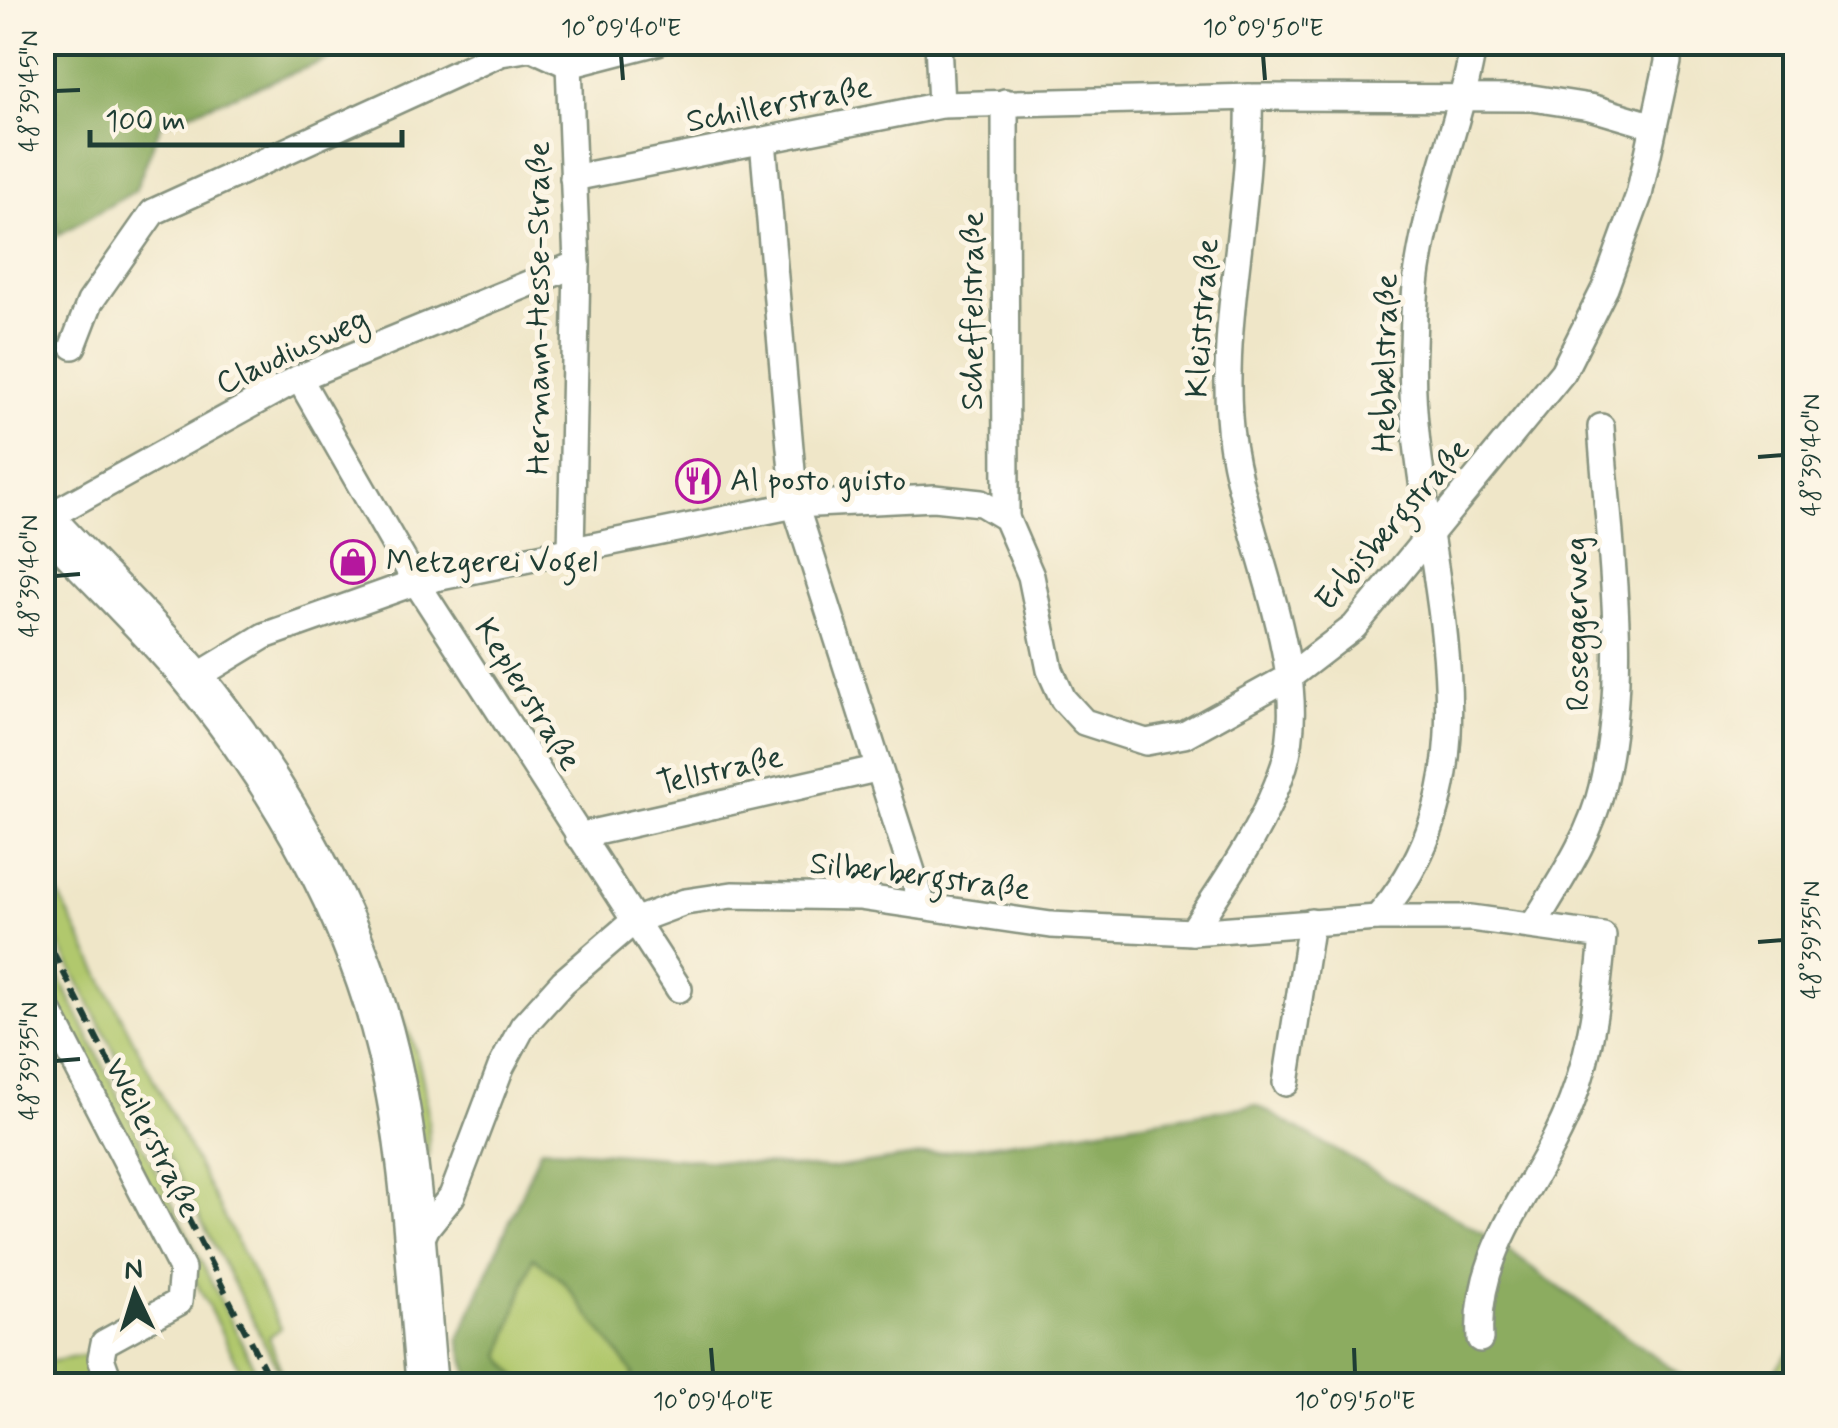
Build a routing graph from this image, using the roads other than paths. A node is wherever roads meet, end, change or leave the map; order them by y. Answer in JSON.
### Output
{"nodes":[{"id":1,"x":658,"y":42,"type":"edge"},
{"id":2,"x":938,"y":42,"type":"edge"},
{"id":3,"x":1474,"y":42,"type":"edge"},
{"id":4,"x":1668,"y":42,"type":"edge"},
{"id":5,"x":569,"y":64,"type":"junction"},
{"id":6,"x":1465,"y":96,"type":"junction"},
{"id":7,"x":1249,"y":97,"type":"junction"},
{"id":8,"x":1005,"y":102,"type":"junction"},
{"id":9,"x":941,"y":105,"type":"junction"},
{"id":10,"x":1654,"y":126,"type":"junction"},
{"id":11,"x":763,"y":141,"type":"junction"},
{"id":12,"x":573,"y":178,"type":"junction"},
{"id":13,"x":577,"y":264,"type":"junction"},
{"id":14,"x":73,"y":346,"type":"dead end"},
{"id":15,"x":299,"y":378,"type":"junction"},
{"id":16,"x":1601,"y":427,"type":"dead end"},
{"id":17,"x":794,"y":504,"type":"junction"},
{"id":18,"x":43,"y":518,"type":"edge"},
{"id":19,"x":1006,"y":518,"type":"junction"},
{"id":20,"x":1432,"y":534,"type":"junction"},
{"id":21,"x":571,"y":552,"type":"junction"},
{"id":22,"x":416,"y":582,"type":"junction"},
{"id":23,"x":1290,"y":677,"type":"junction"},
{"id":24,"x":193,"y":679,"type":"junction"},
{"id":25,"x":876,"y":769,"type":"junction"},
{"id":26,"x":578,"y":836,"type":"junction"},
{"id":27,"x":923,"y":906,"type":"junction"},
{"id":28,"x":1377,"y":918,"type":"junction"},
{"id":29,"x":634,"y":922,"type":"junction"},
{"id":30,"x":1311,"y":922,"type":"junction"},
{"id":31,"x":1534,"y":924,"type":"junction"},
{"id":32,"x":1192,"y":932,"type":"junction"},
{"id":33,"x":679,"y":989,"type":"dead end"},
{"id":34,"x":42,"y":998,"type":"edge"},
{"id":35,"x":1286,"y":1083,"type":"dead end"},
{"id":36,"x":414,"y":1255,"type":"junction"},
{"id":37,"x":1480,"y":1339,"type":"dead end"},
{"id":38,"x":111,"y":1386,"type":"edge"},
{"id":39,"x":427,"y":1386,"type":"edge"}],
"edges":[{"from":1,"to":5,"type":"street"},
{"from":2,"to":9,"type":"street"},
{"from":3,"to":6,"type":"street","name":"Hebbelstraße"},
{"from":4,"to":10,"type":"street","name":"Erbisbergstraße"},
{"from":5,"to":12,"type":"street","name":"Hermann-Hesse-Straße"},
{"from":5,"to":14,"type":"street"},
{"from":6,"to":7,"type":"street","name":"Schillerstraße"},
{"from":6,"to":10,"type":"street","name":"Schillerstraße"},
{"from":6,"to":20,"type":"street","name":"Hebbelstraße"},
{"from":7,"to":8,"type":"street","name":"Schillerstraße"},
{"from":7,"to":23,"type":"street","name":"Kleiststraße"},
{"from":8,"to":9,"type":"street","name":"Schillerstraße"},
{"from":8,"to":19,"type":"street","name":"Scheffelstraße"},
{"from":9,"to":11,"type":"street","name":"Schillerstraße"},
{"from":10,"to":20,"type":"street","name":"Erbisbergstraße"},
{"from":11,"to":12,"type":"street","name":"Schillerstraße"},
{"from":11,"to":17,"type":"street"},
{"from":12,"to":13,"type":"street","name":"Hermann-Hesse-Straße"},
{"from":13,"to":15,"type":"street","name":"Claudiusweg"},
{"from":13,"to":21,"type":"street","name":"Hermann-Hesse-Straße"},
{"from":15,"to":18,"type":"street","name":"Claudiusweg"},
{"from":15,"to":22,"type":"street","name":"Keplerstraße"},
{"from":16,"to":31,"type":"street","name":"Roseggerweg"},
{"from":17,"to":19,"type":"street"},
{"from":17,"to":21,"type":"street"},
{"from":17,"to":25,"type":"street"},
{"from":18,"to":24,"type":"main road"},
{"from":19,"to":23,"type":"street","name":"Erbisbergstraße"},
{"from":20,"to":23,"type":"street","name":"Erbisbergstraße"},
{"from":20,"to":28,"type":"street","name":"Hebbelstraße"},
{"from":21,"to":22,"type":"street"},
{"from":22,"to":24,"type":"street"},
{"from":22,"to":26,"type":"street","name":"Keplerstraße"},
{"from":23,"to":32,"type":"street","name":"Kleiststraße"},
{"from":24,"to":36,"type":"main road"},
{"from":25,"to":26,"type":"street","name":"Tellstraße"},
{"from":25,"to":27,"type":"street"},
{"from":26,"to":29,"type":"street","name":"Keplerstraße"},
{"from":27,"to":29,"type":"street","name":"Silberbergstraße"},
{"from":27,"to":32,"type":"street","name":"Silberbergstraße"},
{"from":28,"to":30,"type":"street","name":"Silberbergstraße"},
{"from":28,"to":31,"type":"street","name":"Silberbergstraße"},
{"from":29,"to":33,"type":"street","name":"Keplerstraße"},
{"from":29,"to":36,"type":"street","name":"Silberbergstraße"},
{"from":30,"to":32,"type":"street","name":"Silberbergstraße"},
{"from":30,"to":35,"type":"street"},
{"from":31,"to":37,"type":"street","name":"Silberbergstraße"},
{"from":34,"to":38,"type":"street","name":"Weilerstraße"},
{"from":36,"to":39,"type":"main road"}]}
